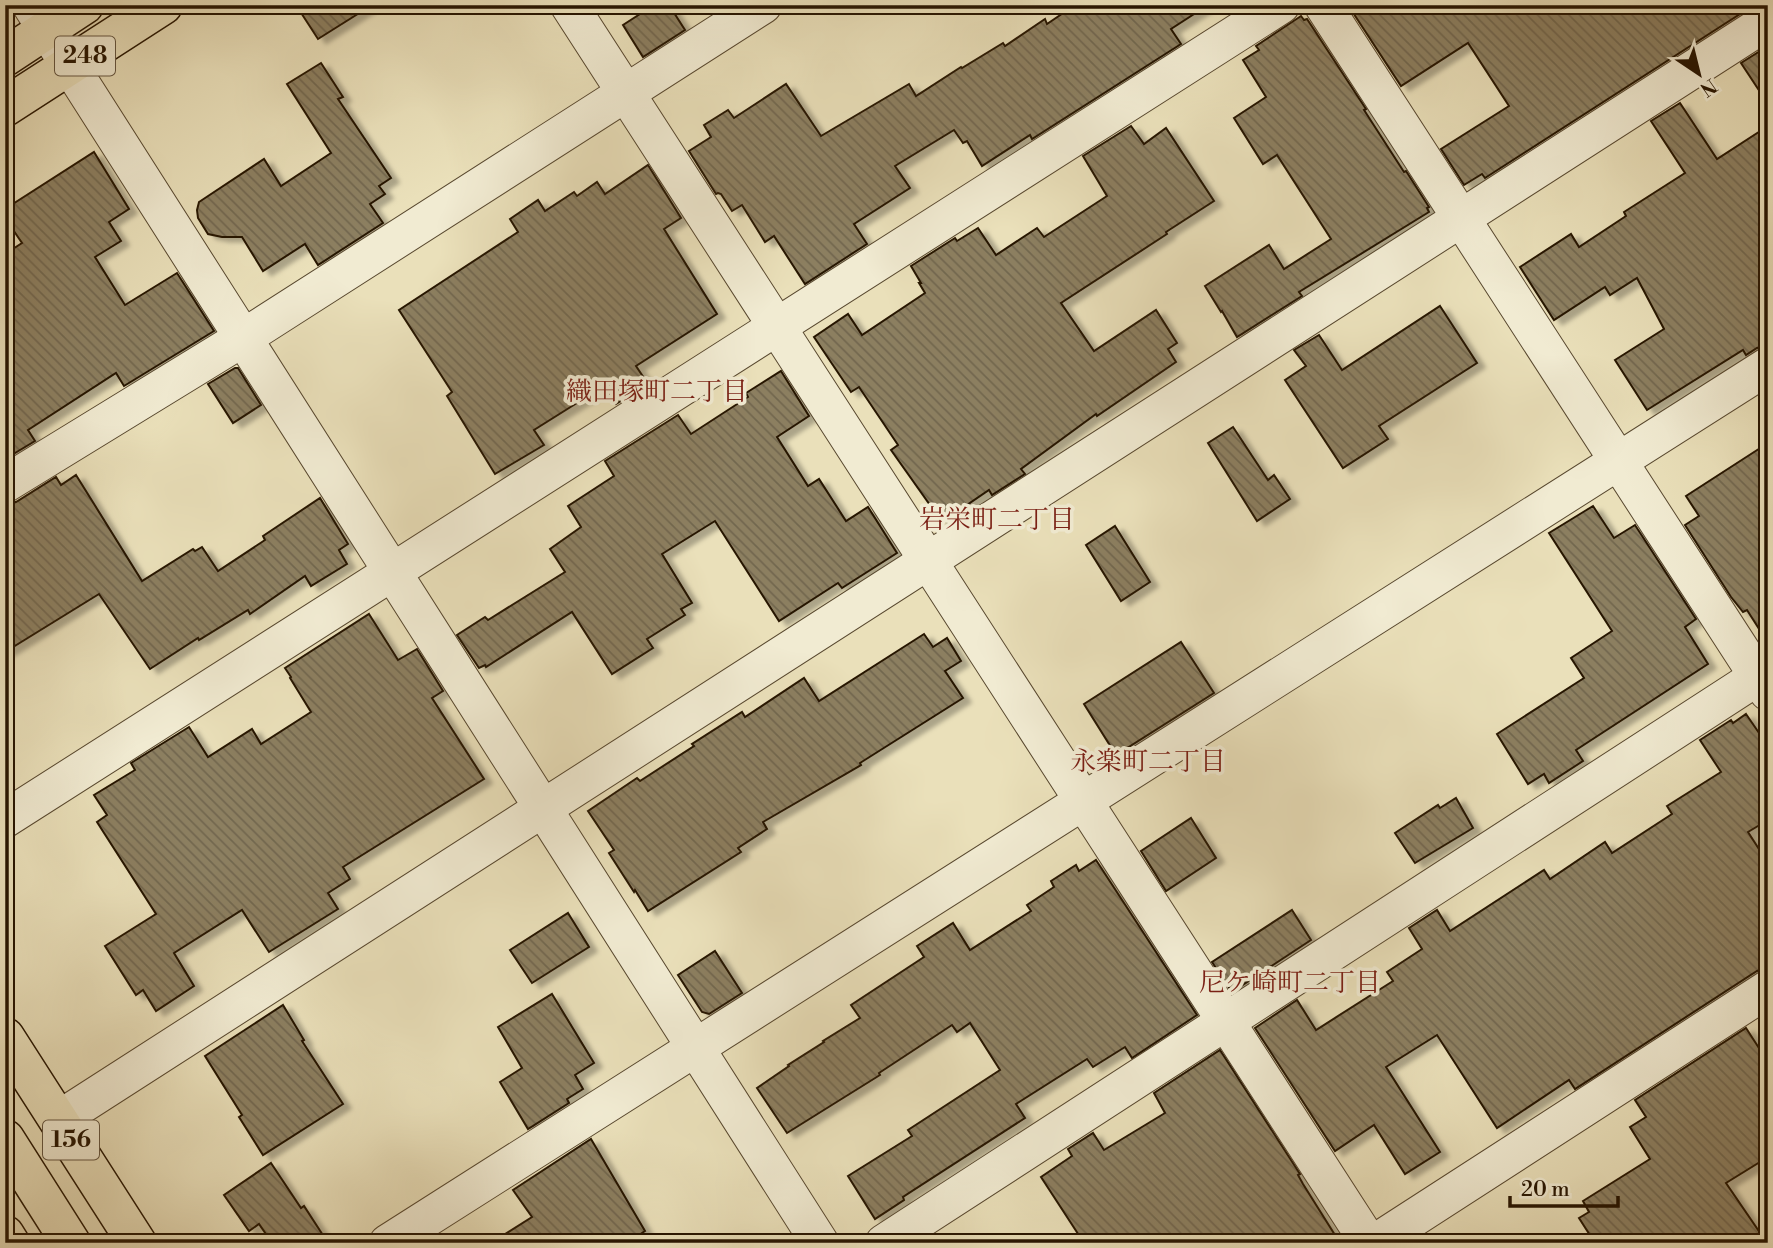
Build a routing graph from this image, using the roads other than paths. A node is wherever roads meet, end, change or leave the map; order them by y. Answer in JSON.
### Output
{"nodes":[{"id":1,"x":85,"y":5,"type":"edge"},
{"id":2,"x":163,"y":5,"type":"edge"},
{"id":3,"x":569,"y":5,"type":"edge"},
{"id":4,"x":763,"y":5,"type":"edge"},
{"id":5,"x":1281,"y":5,"type":"edge"},
{"id":6,"x":1323,"y":5,"type":"edge"},
{"id":7,"x":39,"y":18,"type":"edge"},
{"id":8,"x":1768,"y":21,"type":"edge"},
{"id":9,"x":5,"y":57,"type":"edge"},
{"id":10,"x":70,"y":66,"type":"junction"},
{"id":11,"x":626,"y":93,"type":"junction"},
{"id":12,"x":5,"y":107,"type":"edge"},
{"id":13,"x":1461,"y":219,"type":"junction"},
{"id":14,"x":776,"y":327,"type":"junction"},
{"id":15,"x":243,"y":338,"type":"junction"},
{"id":16,"x":1768,"y":366,"type":"edge"},
{"id":17,"x":1618,"y":461,"type":"junction"},
{"id":18,"x":5,"y":484,"type":"edge"},
{"id":19,"x":928,"y":561,"type":"junction"},
{"id":20,"x":392,"y":572,"type":"junction"},
{"id":21,"x":1764,"y":679,"type":"edge"},
{"id":22,"x":1083,"y":801,"type":"junction"},
{"id":23,"x":543,"y":808,"type":"junction"},
{"id":24,"x":5,"y":818,"type":"edge"},
{"id":25,"x":1768,"y":989,"type":"edge"},
{"id":26,"x":1225,"y":1021,"type":"junction"},
{"id":27,"x":5,"y":1037,"type":"edge"},
{"id":28,"x":696,"y":1047,"type":"junction"},
{"id":29,"x":58,"y":1120,"type":"junction"},
{"id":30,"x":5,"y":1139,"type":"edge"},
{"id":31,"x":5,"y":1235,"type":"edge"},
{"id":32,"x":10,"y":1243,"type":"edge"},
{"id":33,"x":71,"y":1243,"type":"edge"},
{"id":34,"x":137,"y":1243,"type":"edge"},
{"id":35,"x":388,"y":1243,"type":"edge"},
{"id":36,"x":820,"y":1243,"type":"edge"},
{"id":37,"x":884,"y":1243,"type":"edge"},
{"id":38,"x":1369,"y":1243,"type":"edge"},
{"id":39,"x":1374,"y":1243,"type":"edge"}],
"edges":[{"from":1,"to":7,"type":"highway","number":"248"},
{"from":2,"to":10,"type":"highway","number":"248"},
{"from":3,"to":11,"type":"street"},
{"from":4,"to":11,"type":"street"},
{"from":5,"to":14,"type":"street"},
{"from":6,"to":13,"type":"street"},
{"from":7,"to":9,"type":"highway","number":"248"},
{"from":7,"to":10,"type":"street"},
{"from":8,"to":13,"type":"street"},
{"from":10,"to":12,"type":"highway","number":"248"},
{"from":10,"to":15,"type":"street"},
{"from":11,"to":14,"type":"street"},
{"from":11,"to":15,"type":"street"},
{"from":13,"to":17,"type":"street"},
{"from":13,"to":19,"type":"street"},
{"from":14,"to":19,"type":"street"},
{"from":14,"to":20,"type":"street"},
{"from":15,"to":18,"type":"street"},
{"from":15,"to":20,"type":"street"},
{"from":16,"to":17,"type":"street"},
{"from":17,"to":21,"type":"street"},
{"from":17,"to":22,"type":"street"},
{"from":19,"to":22,"type":"street"},
{"from":19,"to":23,"type":"street"},
{"from":20,"to":23,"type":"street"},
{"from":20,"to":24,"type":"street"},
{"from":21,"to":26,"type":"street"},
{"from":22,"to":26,"type":"street"},
{"from":22,"to":28,"type":"street"},
{"from":23,"to":28,"type":"street"},
{"from":23,"to":29,"type":"street"},
{"from":25,"to":39,"type":"street"},
{"from":26,"to":37,"type":"street"},
{"from":26,"to":38,"type":"street"},
{"from":27,"to":29,"type":"highway","number":"156"},
{"from":28,"to":35,"type":"street"},
{"from":28,"to":36,"type":"street"},
{"from":29,"to":34,"type":"highway","number":"156"},
{"from":30,"to":33,"type":"highway","number":"156"},
{"from":31,"to":32,"type":"highway"}]}
